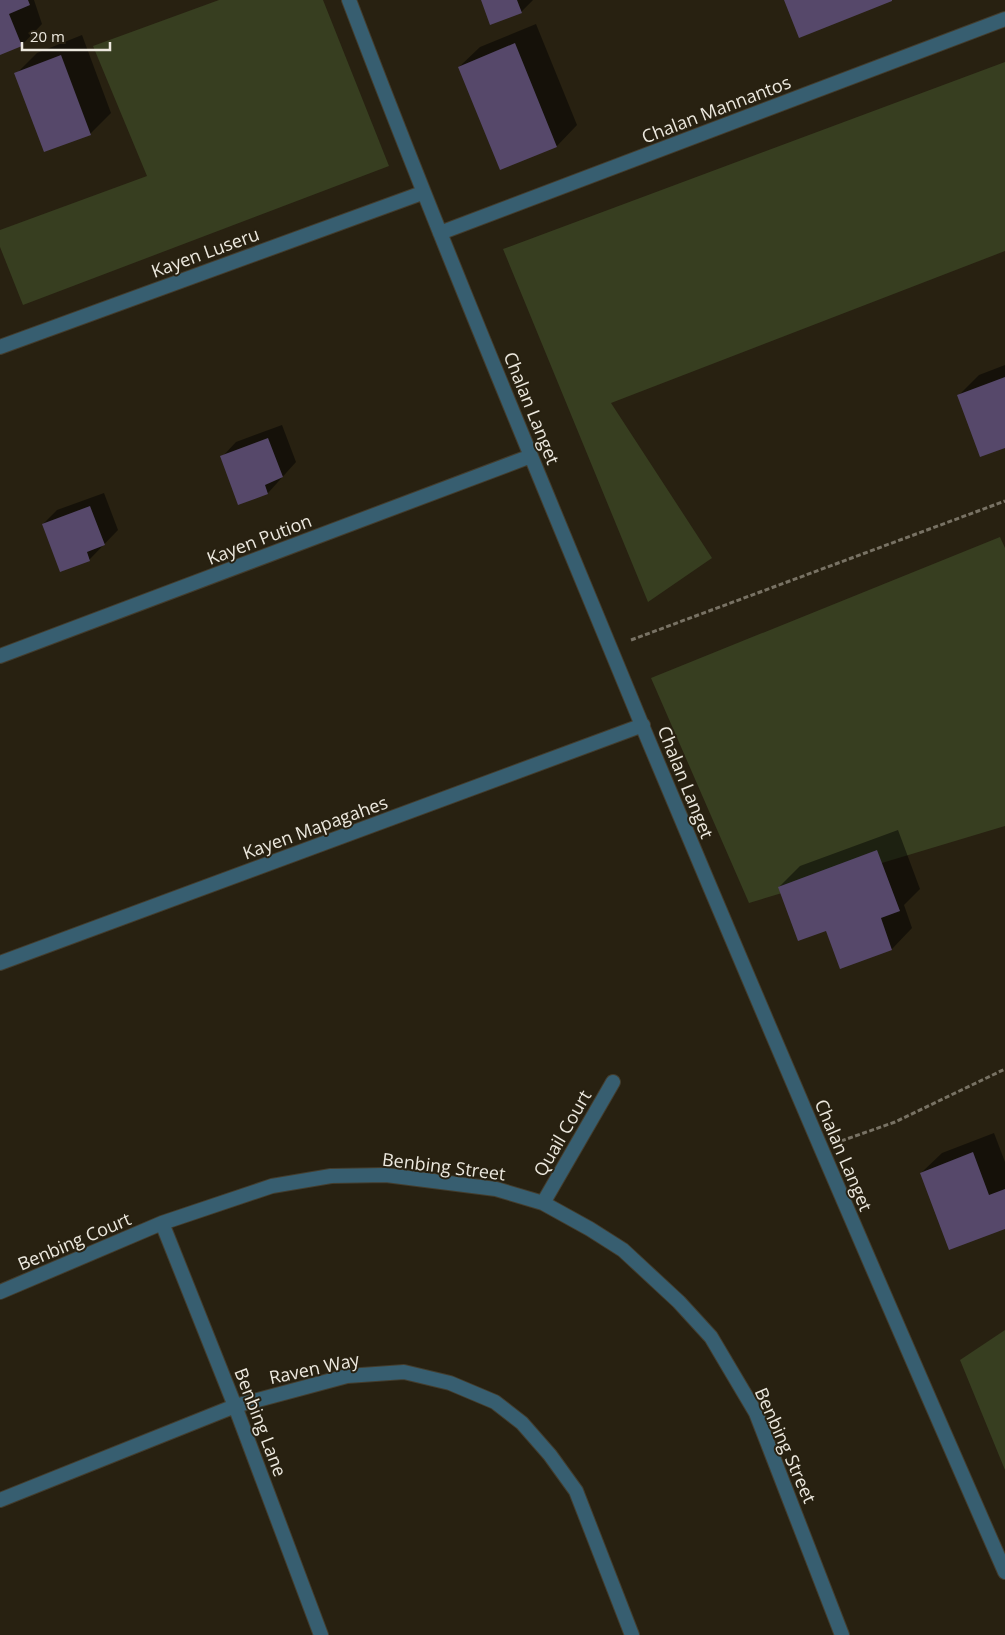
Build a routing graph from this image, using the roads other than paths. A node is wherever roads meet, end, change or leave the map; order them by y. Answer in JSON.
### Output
{"nodes":[{"id":1,"x":348,"y":0,"type":"edge"},
{"id":2,"x":1005,"y":19,"type":"edge"},
{"id":3,"x":422,"y":193,"type":"junction"},
{"id":4,"x":440,"y":233,"type":"junction"},
{"id":5,"x":1,"y":345,"type":"edge"},
{"id":6,"x":531,"y":456,"type":"junction"},
{"id":7,"x":0,"y":656,"type":"edge"},
{"id":8,"x":642,"y":725,"type":"junction"},
{"id":9,"x":0,"y":963,"type":"edge"},
{"id":10,"x":614,"y":1082,"type":"dead end"},
{"id":11,"x":543,"y":1203,"type":"junction"},
{"id":12,"x":162,"y":1223,"type":"junction"},
{"id":13,"x":0,"y":1292,"type":"edge"},
{"id":14,"x":235,"y":1406,"type":"junction"},
{"id":15,"x":0,"y":1500,"type":"edge"},
{"id":16,"x":1005,"y":1572,"type":"edge"},
{"id":17,"x":321,"y":1635,"type":"edge"},
{"id":18,"x":632,"y":1635,"type":"edge"},
{"id":19,"x":842,"y":1635,"type":"edge"}],
"edges":[{"from":1,"to":3,"type":"street","name":"Chalan Langet"},
{"from":2,"to":4,"type":"street","name":"Chalan Mannantos"},
{"from":3,"to":4,"type":"street","name":"Chalan Langet"},
{"from":3,"to":5,"type":"street","name":"Kayen Luseru"},
{"from":4,"to":6,"type":"street","name":"Chalan Langet"},
{"from":6,"to":7,"type":"street","name":"Kayen Pution"},
{"from":6,"to":8,"type":"street","name":"Chalan Langet"},
{"from":8,"to":9,"type":"street","name":"Kayen Mapagahes"},
{"from":8,"to":16,"type":"street","name":"Chalan Langet"},
{"from":10,"to":11,"type":"street","name":"Quail Court"},
{"from":11,"to":12,"type":"street","name":"Benbing Street"},
{"from":11,"to":19,"type":"street","name":"Benbing Street"},
{"from":12,"to":13,"type":"street","name":"Benbing Court"},
{"from":12,"to":14,"type":"street","name":"Benbing Lane"},
{"from":14,"to":15,"type":"street","name":"Raven Way"},
{"from":14,"to":17,"type":"street","name":"Benbing Lane"},
{"from":14,"to":18,"type":"street","name":"Raven Way"}]}
